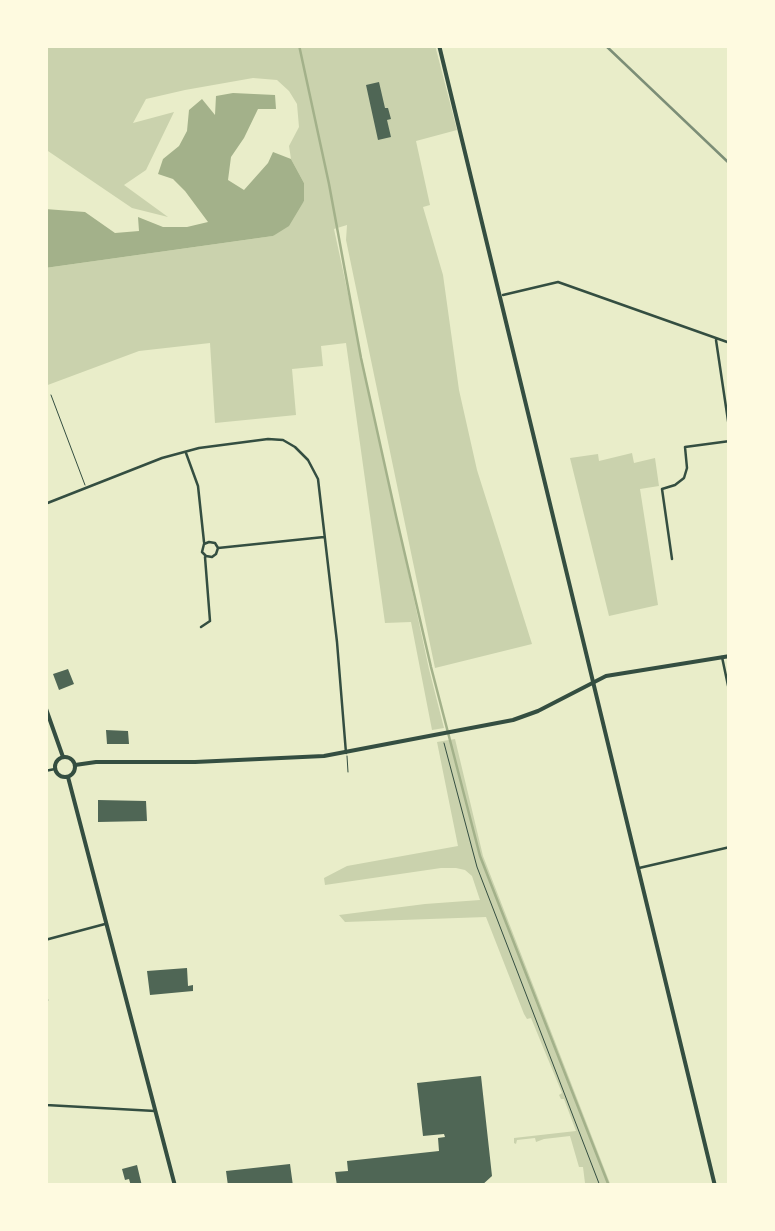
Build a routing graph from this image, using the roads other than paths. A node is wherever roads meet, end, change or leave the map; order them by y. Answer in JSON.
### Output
{"nodes":[{"id":1,"x":440,"y":45,"type":"edge"},
{"id":2,"x":501,"y":296,"type":"junction"},
{"id":3,"x":716,"y":338,"type":"junction"},
{"id":4,"x":730,"y":343,"type":"edge"},
{"id":5,"x":51,"y":395,"type":"dead end"},
{"id":6,"x":728,"y":405,"type":"edge"},
{"id":7,"x":730,"y":434,"type":"edge"},
{"id":8,"x":730,"y":440,"type":"edge"},
{"id":9,"x":186,"y":451,"type":"junction"},
{"id":10,"x":86,"y":488,"type":"junction"},
{"id":11,"x":45,"y":504,"type":"edge"},
{"id":12,"x":326,"y":536,"type":"junction"},
{"id":13,"x":204,"y":544,"type":"junction"},
{"id":14,"x":218,"y":548,"type":"junction"},
{"id":15,"x":206,"y":556,"type":"junction"},
{"id":16,"x":672,"y":559,"type":"dead end"},
{"id":17,"x":200,"y":627,"type":"dead end"},
{"id":18,"x":730,"y":656,"type":"edge"},
{"id":19,"x":722,"y":657,"type":"junction"},
{"id":20,"x":594,"y":682,"type":"junction"},
{"id":21,"x":730,"y":694,"type":"edge"},
{"id":22,"x":45,"y":706,"type":"edge"},
{"id":23,"x":346,"y":752,"type":"junction"},
{"id":24,"x":63,"y":757,"type":"junction"},
{"id":25,"x":76,"y":765,"type":"junction"},
{"id":26,"x":55,"y":770,"type":"junction"},
{"id":27,"x":45,"y":771,"type":"edge"},
{"id":28,"x":348,"y":772,"type":"dead end"},
{"id":29,"x":68,"y":777,"type":"junction"},
{"id":30,"x":730,"y":847,"type":"edge"},
{"id":31,"x":638,"y":868,"type":"junction"},
{"id":32,"x":106,"y":924,"type":"junction"},
{"id":33,"x":45,"y":940,"type":"edge"},
{"id":34,"x":45,"y":993,"type":"edge"},
{"id":35,"x":47,"y":1000,"type":"edge"},
{"id":36,"x":45,"y":1102,"type":"edge"},
{"id":37,"x":155,"y":1111,"type":"junction"},
{"id":38,"x":174,"y":1186,"type":"edge"},
{"id":39,"x":715,"y":1186,"type":"edge"}],
"edges":[{"from":1,"to":2,"type":"main road"},
{"from":2,"to":3,"type":"street"},
{"from":2,"to":20,"type":"main road"},
{"from":3,"to":4,"type":"street"},
{"from":3,"to":6,"type":"street"},
{"from":5,"to":10,"type":"lane"},
{"from":6,"to":7,"type":"street"},
{"from":8,"to":16,"type":"street"},
{"from":9,"to":10,"type":"street"},
{"from":9,"to":12,"type":"street"},
{"from":9,"to":13,"type":"street"},
{"from":10,"to":11,"type":"street"},
{"from":12,"to":14,"type":"street"},
{"from":12,"to":23,"type":"street"},
{"from":13,"to":14,"type":"street"},
{"from":13,"to":15,"type":"street"},
{"from":14,"to":15,"type":"street"},
{"from":15,"to":17,"type":"street"},
{"from":18,"to":19,"type":"main road"},
{"from":19,"to":20,"type":"main road"},
{"from":19,"to":21,"type":"street"},
{"from":20,"to":23,"type":"main road"},
{"from":20,"to":31,"type":"main road"},
{"from":22,"to":24,"type":"main road"},
{"from":23,"to":25,"type":"main road"},
{"from":23,"to":28,"type":"lane"},
{"from":24,"to":25,"type":"main road"},
{"from":24,"to":26,"type":"main road"},
{"from":25,"to":29,"type":"main road"},
{"from":26,"to":27,"type":"street"},
{"from":26,"to":29,"type":"main road"},
{"from":29,"to":32,"type":"main road"},
{"from":30,"to":31,"type":"street"},
{"from":31,"to":39,"type":"main road"},
{"from":32,"to":33,"type":"street"},
{"from":32,"to":37,"type":"main road"},
{"from":34,"to":35,"type":"street"},
{"from":36,"to":37,"type":"street"},
{"from":37,"to":38,"type":"main road"}]}
